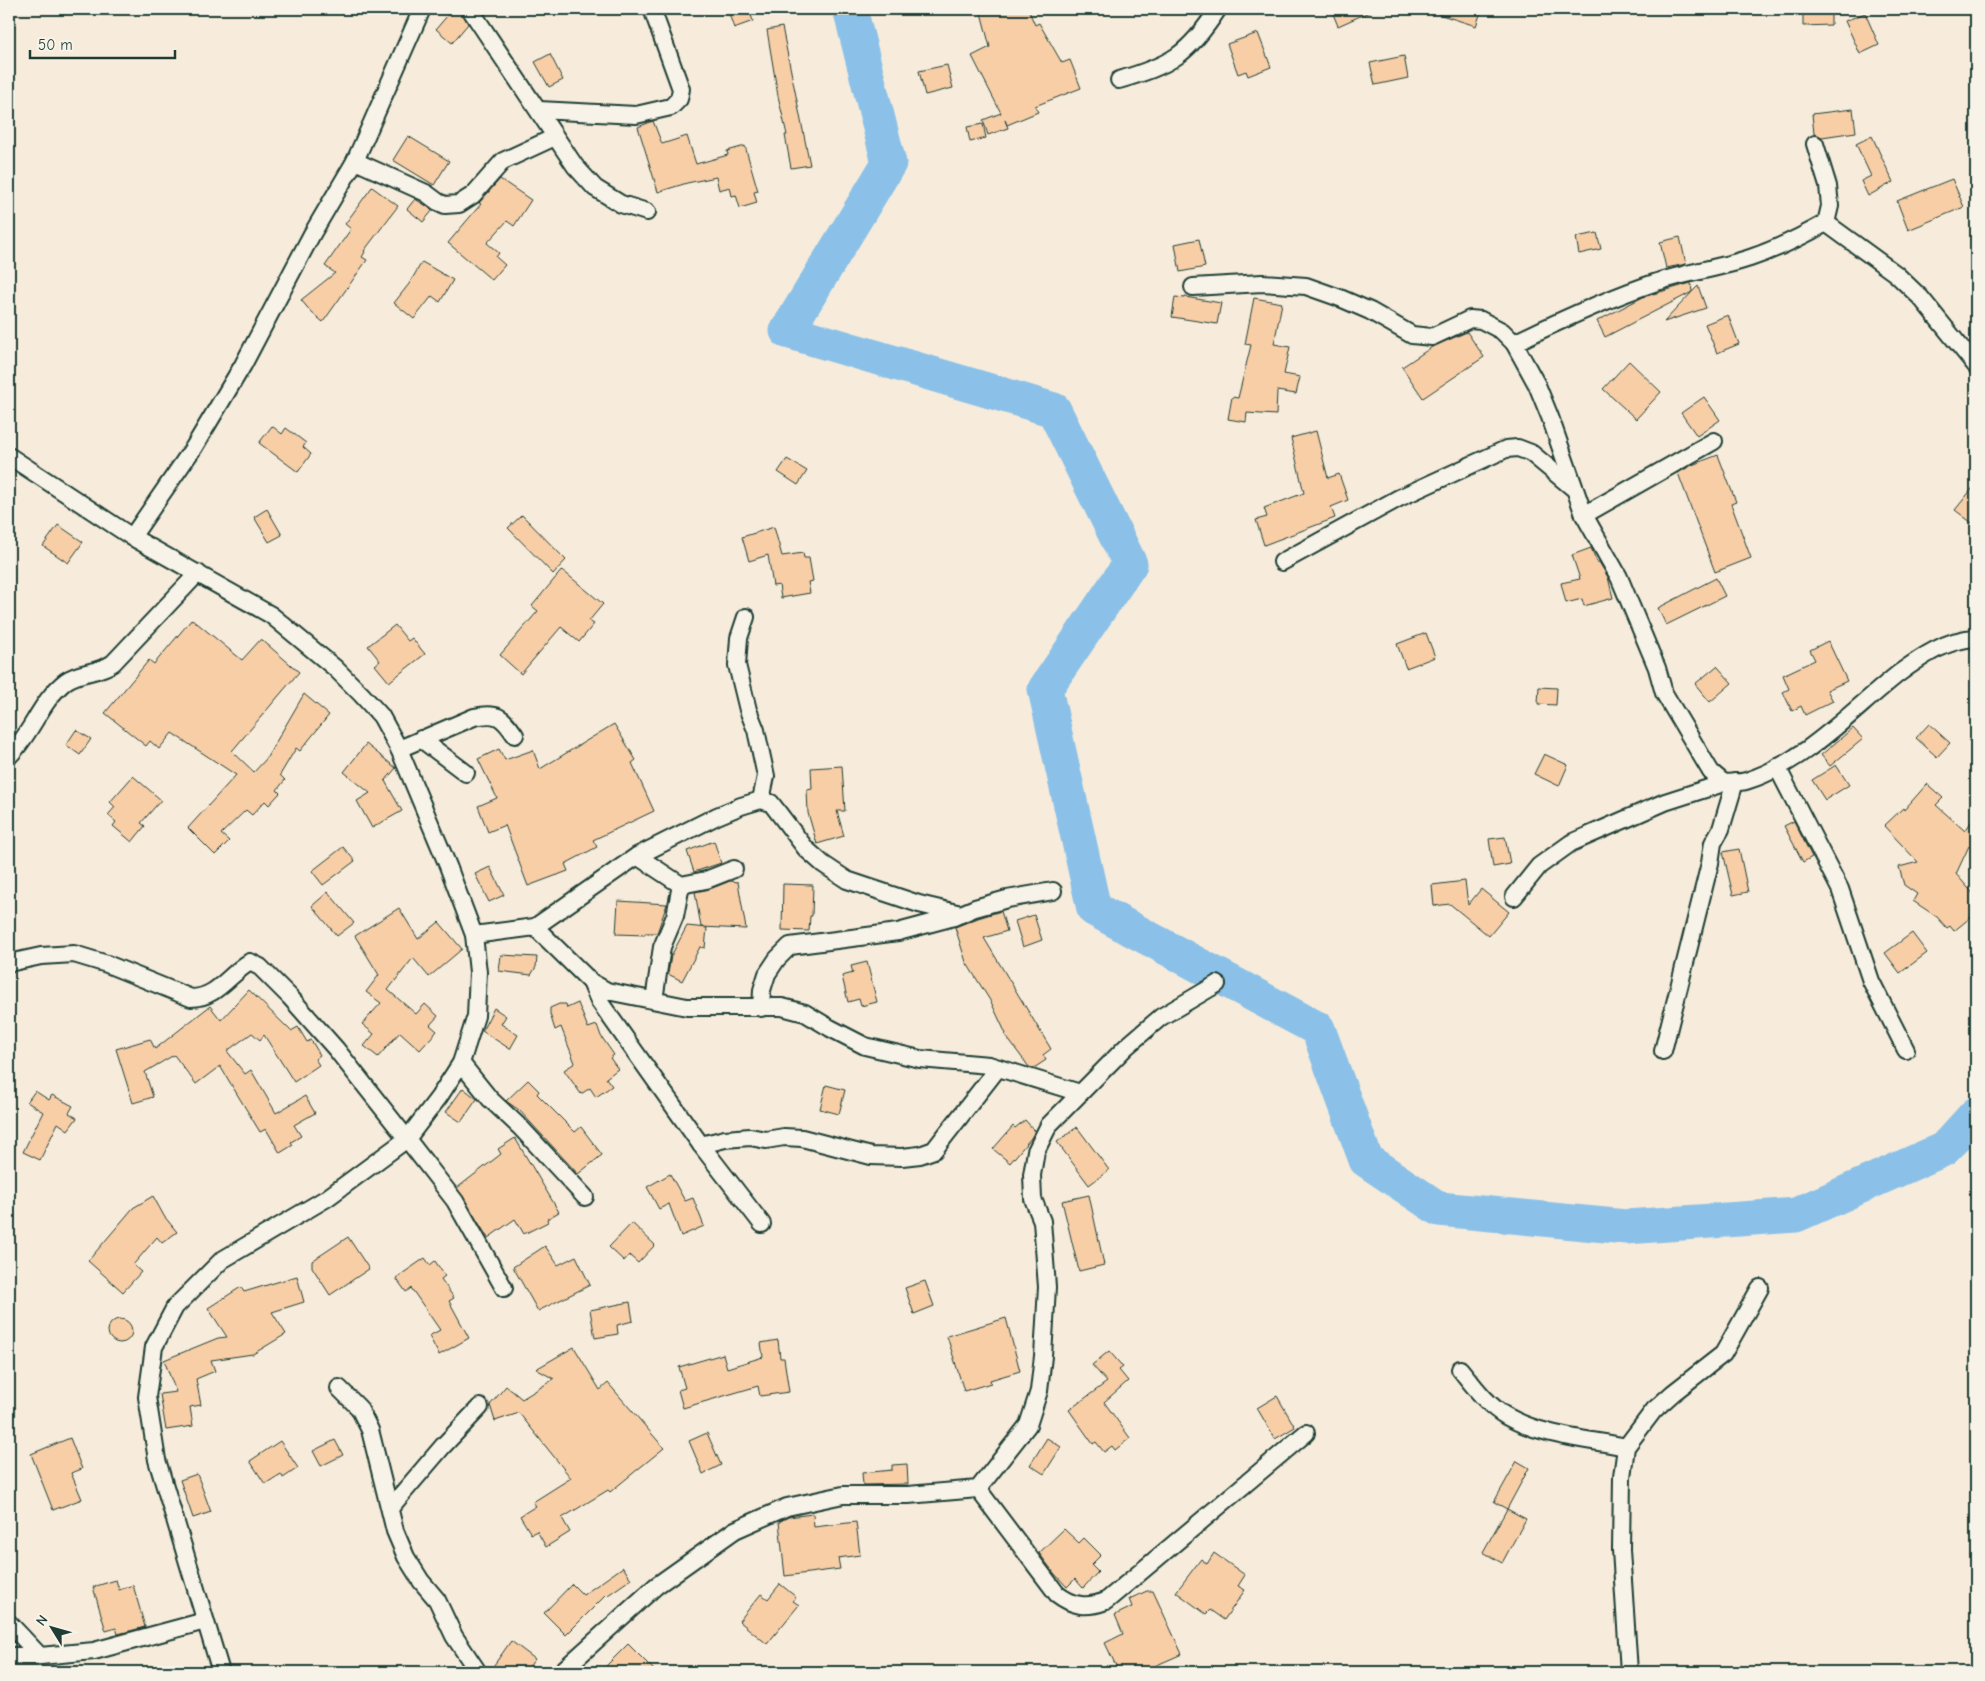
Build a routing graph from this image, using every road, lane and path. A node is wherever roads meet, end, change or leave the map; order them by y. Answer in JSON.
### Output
{"nodes":[{"id":1,"x":422,"y":9,"type":"edge"},
{"id":2,"x":470,"y":9,"type":"edge"},
{"id":3,"x":652,"y":9,"type":"edge"},
{"id":4,"x":1218,"y":9,"type":"edge"},
{"id":5,"x":1120,"y":80,"type":"dead end"},
{"id":6,"x":539,"y":110,"type":"junction"},
{"id":7,"x":555,"y":137,"type":"junction"},
{"id":8,"x":1815,"y":144,"type":"dead end"},
{"id":9,"x":355,"y":161,"type":"junction"},
{"id":10,"x":647,"y":212,"type":"dead end"},
{"id":11,"x":1826,"y":223,"type":"junction"},
{"id":12,"x":1193,"y":287,"type":"dead end"},
{"id":13,"x":1514,"y":343,"type":"junction"},
{"id":14,"x":1976,"y":366,"type":"edge"},
{"id":15,"x":1714,"y":441,"type":"dead end"},
{"id":16,"x":9,"y":456,"type":"edge"},
{"id":17,"x":1572,"y":487,"type":"junction"},
{"id":18,"x":1584,"y":515,"type":"junction"},
{"id":19,"x":132,"y":537,"type":"junction"},
{"id":20,"x":1282,"y":562,"type":"dead end"},
{"id":21,"x":198,"y":573,"type":"junction"},
{"id":22,"x":746,"y":618,"type":"dead end"},
{"id":23,"x":1976,"y":638,"type":"edge"},
{"id":24,"x":515,"y":735,"type":"dead end"},
{"id":25,"x":421,"y":739,"type":"junction"},
{"id":26,"x":399,"y":749,"type":"junction"},
{"id":27,"x":9,"y":756,"type":"edge"},
{"id":28,"x":1777,"y":767,"type":"junction"},
{"id":29,"x":466,"y":773,"type":"dead end"},
{"id":30,"x":1730,"y":782,"type":"junction"},
{"id":31,"x":761,"y":800,"type":"junction"},
{"id":32,"x":637,"y":856,"type":"junction"},
{"id":33,"x":734,"y":869,"type":"dead end"},
{"id":34,"x":681,"y":885,"type":"junction"},
{"id":35,"x":1053,"y":891,"type":"dead end"},
{"id":36,"x":1514,"y":897,"type":"dead end"},
{"id":37,"x":961,"y":914,"type":"junction"},
{"id":38,"x":535,"y":927,"type":"junction"},
{"id":39,"x":474,"y":935,"type":"junction"},
{"id":40,"x":9,"y":963,"type":"edge"},
{"id":41,"x":591,"y":982,"type":"junction"},
{"id":42,"x":1217,"y":984,"type":"dead end"},
{"id":43,"x":654,"y":1000,"type":"junction"},
{"id":44,"x":761,"y":1008,"type":"junction"},
{"id":45,"x":1906,"y":1050,"type":"dead end"},
{"id":46,"x":1663,"y":1051,"type":"dead end"},
{"id":47,"x":461,"y":1063,"type":"junction"},
{"id":48,"x":998,"y":1068,"type":"junction"},
{"id":49,"x":1080,"y":1093,"type":"junction"},
{"id":50,"x":407,"y":1139,"type":"junction"},
{"id":51,"x":701,"y":1145,"type":"junction"},
{"id":52,"x":585,"y":1197,"type":"dead end"},
{"id":53,"x":762,"y":1224,"type":"dead end"},
{"id":54,"x":504,"y":1288,"type":"dead end"},
{"id":55,"x":1760,"y":1288,"type":"dead end"},
{"id":56,"x":1460,"y":1369,"type":"dead end"},
{"id":57,"x":339,"y":1388,"type":"dead end"},
{"id":58,"x":480,"y":1406,"type":"dead end"},
{"id":59,"x":1306,"y":1433,"type":"dead end"},
{"id":60,"x":1626,"y":1447,"type":"junction"},
{"id":61,"x":978,"y":1489,"type":"junction"},
{"id":62,"x":390,"y":1508,"type":"junction"},
{"id":63,"x":205,"y":1621,"type":"junction"},
{"id":64,"x":9,"y":1623,"type":"edge"},
{"id":65,"x":9,"y":1656,"type":"edge"},
{"id":66,"x":40,"y":1656,"type":"junction"},
{"id":67,"x":224,"y":1670,"type":"edge"},
{"id":68,"x":478,"y":1672,"type":"edge"},
{"id":69,"x":561,"y":1672,"type":"edge"},
{"id":70,"x":1629,"y":1672,"type":"edge"}],
"edges":[{"from":1,"to":9,"type":"street"},
{"from":2,"to":6,"type":"street"},
{"from":3,"to":6,"type":"street"},
{"from":4,"to":5,"type":"street"},
{"from":6,"to":7,"type":"street"},
{"from":7,"to":9,"type":"street"},
{"from":7,"to":10,"type":"street"},
{"from":8,"to":11,"type":"street"},
{"from":9,"to":19,"type":"street"},
{"from":11,"to":13,"type":"street"},
{"from":11,"to":14,"type":"street"},
{"from":12,"to":13,"type":"street"},
{"from":13,"to":17,"type":"street"},
{"from":15,"to":18,"type":"street"},
{"from":16,"to":19,"type":"street"},
{"from":17,"to":18,"type":"street"},
{"from":17,"to":20,"type":"street"},
{"from":18,"to":30,"type":"street"},
{"from":19,"to":21,"type":"street"},
{"from":21,"to":26,"type":"street"},
{"from":21,"to":27,"type":"street"},
{"from":22,"to":31,"type":"street"},
{"from":23,"to":28,"type":"street"},
{"from":24,"to":25,"type":"street"},
{"from":25,"to":26,"type":"street"},
{"from":25,"to":29,"type":"street"},
{"from":26,"to":39,"type":"street"},
{"from":28,"to":30,"type":"street"},
{"from":28,"to":45,"type":"street"},
{"from":30,"to":36,"type":"street"},
{"from":30,"to":46,"type":"street"},
{"from":31,"to":32,"type":"street"},
{"from":31,"to":37,"type":"street"},
{"from":32,"to":34,"type":"street"},
{"from":32,"to":38,"type":"street"},
{"from":33,"to":34,"type":"street"},
{"from":34,"to":43,"type":"street"},
{"from":35,"to":37,"type":"street"},
{"from":37,"to":44,"type":"street"},
{"from":38,"to":39,"type":"street"},
{"from":38,"to":41,"type":"street"},
{"from":39,"to":47,"type":"street"},
{"from":40,"to":50,"type":"street"},
{"from":41,"to":43,"type":"street"},
{"from":41,"to":51,"type":"street"},
{"from":42,"to":49,"type":"street"},
{"from":43,"to":44,"type":"street"},
{"from":44,"to":48,"type":"street"},
{"from":47,"to":50,"type":"street"},
{"from":47,"to":52,"type":"street"},
{"from":48,"to":49,"type":"street"},
{"from":48,"to":51,"type":"street"},
{"from":49,"to":61,"type":"street"},
{"from":50,"to":54,"type":"street"},
{"from":50,"to":63,"type":"street"},
{"from":51,"to":53,"type":"street"},
{"from":55,"to":60,"type":"street"},
{"from":56,"to":60,"type":"street"},
{"from":57,"to":62,"type":"street"},
{"from":58,"to":62,"type":"street"},
{"from":59,"to":61,"type":"street"},
{"from":60,"to":70,"type":"street"},
{"from":61,"to":69,"type":"street"},
{"from":62,"to":68,"type":"street"},
{"from":63,"to":66,"type":"street"},
{"from":63,"to":67,"type":"street"},
{"from":64,"to":66,"type":"street"},
{"from":65,"to":66,"type":"street"}]}
